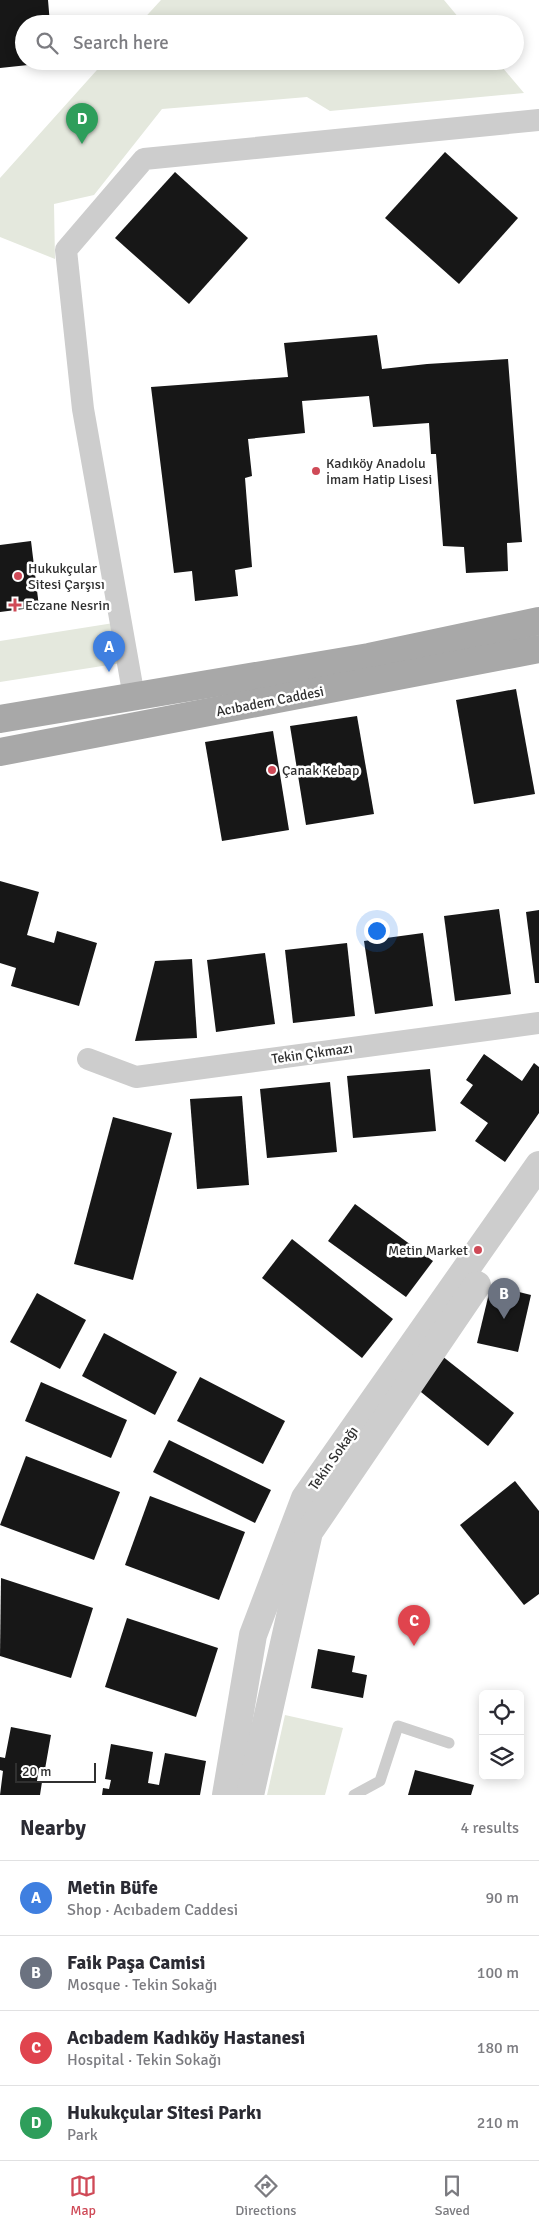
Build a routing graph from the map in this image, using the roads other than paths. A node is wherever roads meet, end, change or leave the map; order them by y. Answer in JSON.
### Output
{"nodes":[{"id":1,"x":539,"y":120,"type":"edge"},
{"id":2,"x":539,"y":621,"type":"edge"},
{"id":3,"x":539,"y":649,"type":"edge"},
{"id":4,"x":134,"y":697,"type":"junction"},
{"id":5,"x":0,"y":719,"type":"edge"},
{"id":6,"x":0,"y":752,"type":"edge"},
{"id":7,"x":539,"y":1022,"type":"edge"},
{"id":8,"x":88,"y":1059,"type":"dead end"},
{"id":9,"x":539,"y":1166,"type":"edge"},
{"id":10,"x":539,"y":1198,"type":"edge"},
{"id":11,"x":449,"y":1743,"type":"dead end"},
{"id":12,"x":226,"y":1795,"type":"edge"},
{"id":13,"x":250,"y":1795,"type":"edge"},
{"id":14,"x":354,"y":1795,"type":"edge"}],
"edges":[{"from":1,"to":4,"type":"street"},
{"from":2,"to":4,"type":"main road","name":"Acıbadem Caddesi"},
{"from":3,"to":6,"type":"main road","name":"Acıbadem Caddesi"},
{"from":4,"to":5,"type":"main road","name":"Acıbadem Caddesi"},
{"from":7,"to":8,"type":"street","name":"Tekin Çıkmazı"},
{"from":9,"to":12,"type":"street","name":"Tekin Sokağı"},
{"from":10,"to":13,"type":"street","name":"Tekin Sokağı"},
{"from":11,"to":14,"type":"lane"}]}
